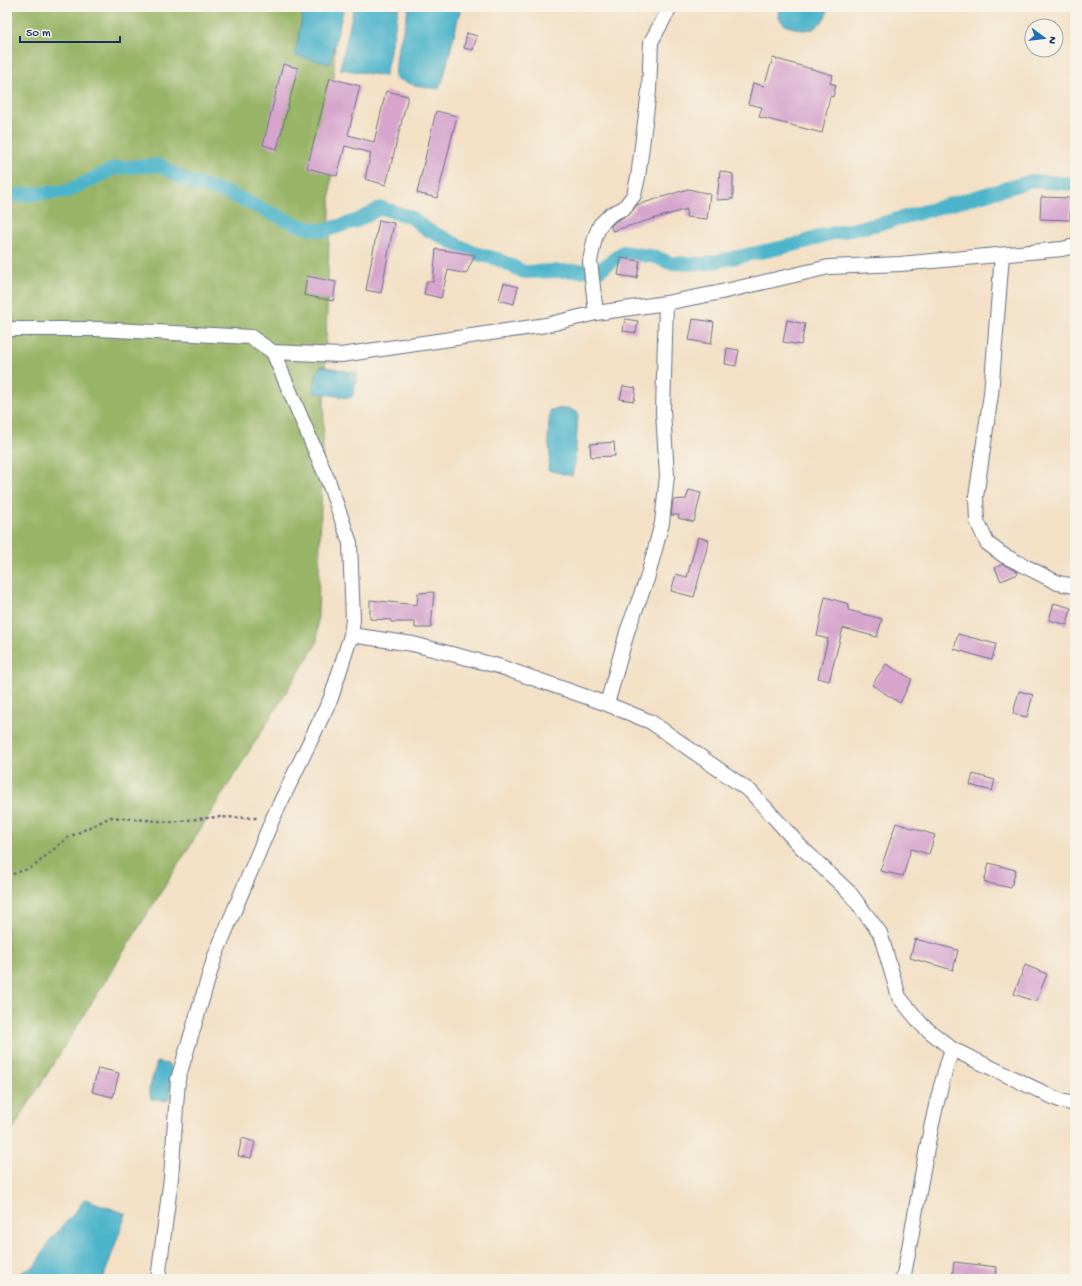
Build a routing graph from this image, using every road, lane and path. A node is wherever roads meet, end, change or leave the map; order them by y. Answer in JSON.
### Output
{"nodes":[{"id":1,"x":670,"y":7,"type":"edge"},
{"id":2,"x":1075,"y":246,"type":"edge"},
{"id":3,"x":1002,"y":255,"type":"junction"},
{"id":4,"x":666,"y":303,"type":"junction"},
{"id":5,"x":596,"y":313,"type":"junction"},
{"id":6,"x":7,"y":329,"type":"edge"},
{"id":7,"x":273,"y":352,"type":"junction"},
{"id":8,"x":1075,"y":586,"type":"edge"},
{"id":9,"x":351,"y":635,"type":"junction"},
{"id":10,"x":607,"y":704,"type":"junction"},
{"id":11,"x":273,"y":818,"type":"junction"},
{"id":12,"x":7,"y":876,"type":"edge"},
{"id":13,"x":952,"y":1049,"type":"junction"},
{"id":14,"x":1075,"y":1104,"type":"edge"},
{"id":15,"x":158,"y":1279,"type":"edge"},
{"id":16,"x":903,"y":1279,"type":"edge"}],
"edges":[{"from":1,"to":5,"type":"street"},
{"from":2,"to":3,"type":"street"},
{"from":3,"to":4,"type":"street"},
{"from":3,"to":8,"type":"street"},
{"from":4,"to":5,"type":"street"},
{"from":4,"to":10,"type":"street"},
{"from":5,"to":7,"type":"street"},
{"from":6,"to":7,"type":"street"},
{"from":7,"to":9,"type":"street"},
{"from":9,"to":10,"type":"street"},
{"from":9,"to":11,"type":"street"},
{"from":10,"to":13,"type":"street"},
{"from":11,"to":12,"type":"path"},
{"from":11,"to":15,"type":"street"},
{"from":13,"to":14,"type":"street"},
{"from":13,"to":16,"type":"street"}]}
